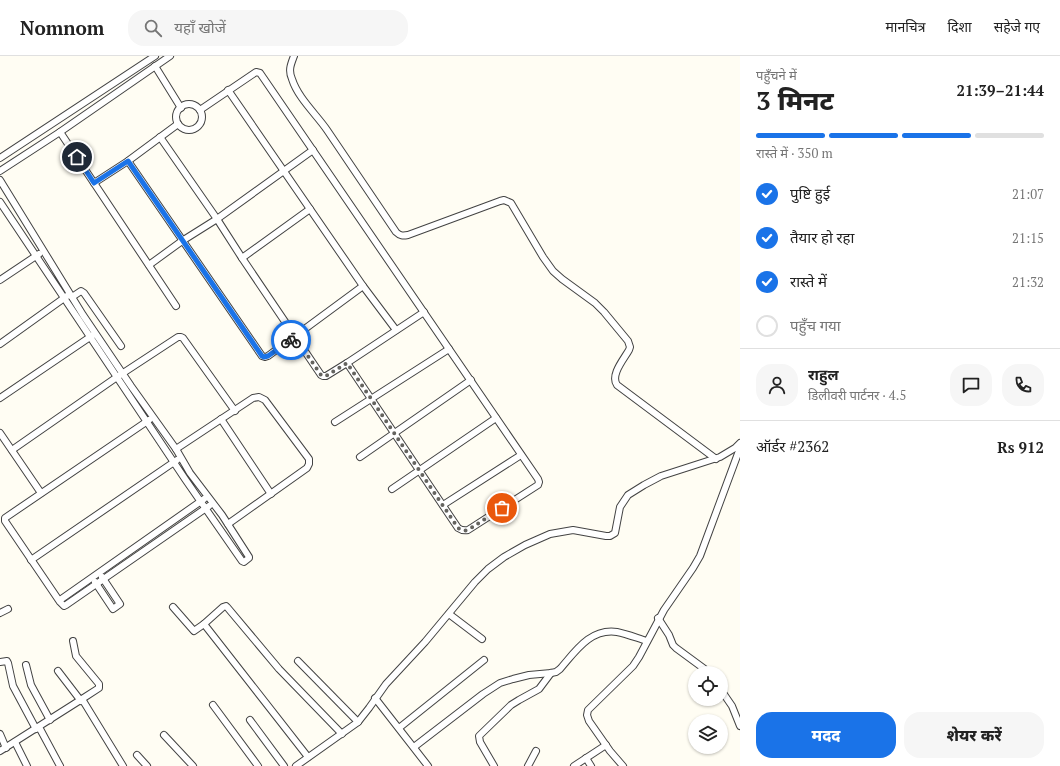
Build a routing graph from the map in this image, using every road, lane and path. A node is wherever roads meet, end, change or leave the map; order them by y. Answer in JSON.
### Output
{"nodes":[{"id":1,"x":154,"y":56,"type":"edge"},
{"id":2,"x":170,"y":56,"type":"edge"},
{"id":3,"x":294,"y":56,"type":"edge"},
{"id":4,"x":148,"y":60,"type":"junction"},
{"id":5,"x":154,"y":67,"type":"junction"},
{"id":6,"x":228,"y":90,"type":"junction"},
{"id":7,"x":181,"y":108,"type":"junction"},
{"id":8,"x":200,"y":110,"type":"junction"},
{"id":9,"x":178,"y":124,"type":"junction"},
{"id":10,"x":60,"y":132,"type":"junction"},
{"id":11,"x":160,"y":137,"type":"junction"},
{"id":12,"x":313,"y":150,"type":"junction"},
{"id":13,"x":0,"y":158,"type":"edge"},
{"id":14,"x":128,"y":161,"type":"junction"},
{"id":15,"x":0,"y":171,"type":"edge"},
{"id":16,"x":283,"y":171,"type":"junction"},
{"id":17,"x":0,"y":180,"type":"edge"},
{"id":18,"x":94,"y":183,"type":"junction"},
{"id":19,"x":0,"y":202,"type":"edge"},
{"id":20,"x":310,"y":209,"type":"junction"},
{"id":21,"x":217,"y":219,"type":"junction"},
{"id":22,"x":182,"y":241,"type":"junction"},
{"id":23,"x":43,"y":251,"type":"junction"},
{"id":24,"x":36,"y":255,"type":"junction"},
{"id":25,"x":242,"y":258,"type":"junction"},
{"id":26,"x":149,"y":264,"type":"junction"},
{"id":27,"x":0,"y":280,"type":"edge"},
{"id":28,"x":363,"y":286,"type":"junction"},
{"id":29,"x":71,"y":296,"type":"junction"},
{"id":30,"x":64,"y":298,"type":"junction"},
{"id":31,"x":176,"y":306,"type":"dead end"},
{"id":32,"x":424,"y":312,"type":"junction"},
{"id":33,"x":396,"y":330,"type":"junction"},
{"id":34,"x":93,"y":335,"type":"junction"},
{"id":35,"x":295,"y":337,"type":"junction"},
{"id":36,"x":0,"y":344,"type":"edge"},
{"id":37,"x":121,"y":346,"type":"dead end"},
{"id":38,"x":449,"y":349,"type":"junction"},
{"id":39,"x":347,"y":363,"type":"junction"},
{"id":40,"x":120,"y":376,"type":"junction"},
{"id":41,"x":471,"y":380,"type":"junction"},
{"id":42,"x":0,"y":398,"type":"edge"},
{"id":43,"x":371,"y":399,"type":"junction"},
{"id":44,"x":235,"y":411,"type":"junction"},
{"id":45,"x":153,"y":417,"type":"junction"},
{"id":46,"x":496,"y":418,"type":"junction"},
{"id":47,"x":222,"y":419,"type":"junction"},
{"id":48,"x":147,"y":422,"type":"junction"},
{"id":49,"x":335,"y":422,"type":"dead end"},
{"id":50,"x":0,"y":433,"type":"edge"},
{"id":51,"x":394,"y":433,"type":"junction"},
{"id":52,"x":740,"y":443,"type":"edge"},
{"id":53,"x":740,"y":448,"type":"edge"},
{"id":54,"x":176,"y":449,"type":"junction"},
{"id":55,"x":12,"y":450,"type":"junction"},
{"id":56,"x":521,"y":455,"type":"junction"},
{"id":57,"x":360,"y":457,"type":"dead end"},
{"id":58,"x":181,"y":458,"type":"junction"},
{"id":59,"x":716,"y":459,"type":"junction"},
{"id":60,"x":174,"y":462,"type":"junction"},
{"id":61,"x":419,"y":470,"type":"junction"},
{"id":62,"x":392,"y":489,"type":"dead end"},
{"id":63,"x":42,"y":493,"type":"junction"},
{"id":64,"x":271,"y":494,"type":"junction"},
{"id":65,"x":208,"y":496,"type":"junction"},
{"id":66,"x":200,"y":501,"type":"junction"},
{"id":67,"x":213,"y":504,"type":"junction"},
{"id":68,"x":443,"y":505,"type":"junction"},
{"id":69,"x":206,"y":508,"type":"junction"},
{"id":70,"x":228,"y":524,"type":"junction"},
{"id":71,"x":140,"y":543,"type":"junction"},
{"id":72,"x":145,"y":550,"type":"junction"},
{"id":73,"x":31,"y":560,"type":"junction"},
{"id":74,"x":99,"y":572,"type":"junction"},
{"id":75,"x":91,"y":578,"type":"junction"},
{"id":76,"x":103,"y":579,"type":"junction"},
{"id":77,"x":96,"y":584,"type":"junction"},
{"id":78,"x":60,"y":600,"type":"junction"},
{"id":79,"x":173,"y":607,"type":"dead end"},
{"id":80,"x":8,"y":609,"type":"dead end"},
{"id":81,"x":0,"y":613,"type":"edge"},
{"id":82,"x":449,"y":614,"type":"junction"},
{"id":83,"x":658,"y":618,"type":"junction"},
{"id":84,"x":204,"y":624,"type":"junction"},
{"id":85,"x":482,"y":639,"type":"dead end"},
{"id":86,"x":73,"y":641,"type":"dead end"},
{"id":87,"x":647,"y":641,"type":"junction"},
{"id":88,"x":484,"y":660,"type":"dead end"},
{"id":89,"x":0,"y":662,"type":"edge"},
{"id":90,"x":298,"y":662,"type":"dead end"},
{"id":91,"x":26,"y":665,"type":"dead end"},
{"id":92,"x":700,"y":666,"type":"edge"},
{"id":93,"x":58,"y":671,"type":"dead end"},
{"id":94,"x":551,"y":673,"type":"junction"},
{"id":95,"x":375,"y":698,"type":"junction"},
{"id":96,"x":81,"y":700,"type":"junction"},
{"id":97,"x":728,"y":700,"type":"edge"},
{"id":98,"x":213,"y":705,"type":"dead end"},
{"id":99,"x":50,"y":720,"type":"junction"},
{"id":100,"x":250,"y":720,"type":"dead end"},
{"id":101,"x":358,"y":722,"type":"junction"},
{"id":102,"x":740,"y":726,"type":"edge"},
{"id":103,"x":37,"y":728,"type":"junction"},
{"id":104,"x":399,"y":728,"type":"junction"},
{"id":105,"x":0,"y":734,"type":"edge"},
{"id":106,"x":342,"y":734,"type":"junction"},
{"id":107,"x":164,"y":735,"type":"dead end"},
{"id":108,"x":15,"y":742,"type":"junction"},
{"id":109,"x":606,"y":745,"type":"junction"},
{"id":110,"x":414,"y":747,"type":"junction"},
{"id":111,"x":3,"y":749,"type":"edge"},
{"id":112,"x":536,"y":751,"type":"dead end"},
{"id":113,"x":137,"y":755,"type":"dead end"},
{"id":114,"x":308,"y":757,"type":"junction"},
{"id":115,"x":586,"y":758,"type":"junction"},
{"id":116,"x":26,"y":766,"type":"edge"},
{"id":117,"x":60,"y":766,"type":"edge"},
{"id":118,"x":123,"y":766,"type":"edge"},
{"id":119,"x":148,"y":766,"type":"edge"},
{"id":120,"x":193,"y":766,"type":"edge"},
{"id":121,"x":258,"y":766,"type":"edge"},
{"id":122,"x":284,"y":766,"type":"edge"},
{"id":123,"x":296,"y":766,"type":"edge"},
{"id":124,"x":428,"y":766,"type":"edge"},
{"id":125,"x":494,"y":766,"type":"edge"},
{"id":126,"x":528,"y":766,"type":"edge"},
{"id":127,"x":574,"y":766,"type":"edge"},
{"id":128,"x":591,"y":766,"type":"edge"},
{"id":129,"x":624,"y":766,"type":"edge"}],
"edges":[{"from":1,"to":4,"type":"street"},
{"from":2,"to":5,"type":"street"},
{"from":3,"to":59,"type":"street"},
{"from":4,"to":5,"type":"street"},
{"from":4,"to":13,"type":"street"},
{"from":5,"to":7,"type":"street"},
{"from":5,"to":10,"type":"street"},
{"from":6,"to":8,"type":"street"},
{"from":6,"to":12,"type":"street"},
{"from":6,"to":16,"type":"street"},
{"from":7,"to":8,"type":"street"},
{"from":7,"to":9,"type":"street"},
{"from":8,"to":9,"type":"street"},
{"from":9,"to":11,"type":"street"},
{"from":10,"to":15,"type":"street"},
{"from":10,"to":18,"type":"street"},
{"from":11,"to":14,"type":"street"},
{"from":11,"to":21,"type":"street"},
{"from":12,"to":16,"type":"street"},
{"from":12,"to":32,"type":"street"},
{"from":14,"to":18,"type":"street"},
{"from":14,"to":22,"type":"street"},
{"from":16,"to":20,"type":"street"},
{"from":16,"to":21,"type":"street"},
{"from":17,"to":23,"type":"street"},
{"from":18,"to":26,"type":"street"},
{"from":19,"to":24,"type":"street"},
{"from":20,"to":25,"type":"street"},
{"from":20,"to":28,"type":"street"},
{"from":21,"to":22,"type":"street"},
{"from":21,"to":25,"type":"street"},
{"from":22,"to":26,"type":"street"},
{"from":22,"to":35,"type":"street"},
{"from":23,"to":24,"type":"street"},
{"from":23,"to":29,"type":"street"},
{"from":24,"to":27,"type":"street"},
{"from":24,"to":30,"type":"street"},
{"from":25,"to":35,"type":"street"},
{"from":26,"to":31,"type":"street"},
{"from":28,"to":33,"type":"street"},
{"from":28,"to":35,"type":"street"},
{"from":29,"to":30,"type":"street"},
{"from":29,"to":34,"type":"street"},
{"from":29,"to":37,"type":"street"},
{"from":30,"to":34,"type":"street"},
{"from":30,"to":36,"type":"street"},
{"from":32,"to":33,"type":"street"},
{"from":32,"to":38,"type":"street"},
{"from":33,"to":39,"type":"street"},
{"from":34,"to":40,"type":"street"},
{"from":34,"to":42,"type":"street"},
{"from":35,"to":39,"type":"street"},
{"from":38,"to":41,"type":"street"},
{"from":38,"to":43,"type":"street"},
{"from":39,"to":43,"type":"street"},
{"from":40,"to":44,"type":"street"},
{"from":40,"to":45,"type":"street"},
{"from":40,"to":48,"type":"street"},
{"from":40,"to":55,"type":"street"},
{"from":41,"to":46,"type":"street"},
{"from":41,"to":51,"type":"street"},
{"from":43,"to":49,"type":"street"},
{"from":43,"to":51,"type":"street"},
{"from":44,"to":47,"type":"street"},
{"from":44,"to":64,"type":"street"},
{"from":45,"to":48,"type":"street"},
{"from":45,"to":54,"type":"street"},
{"from":46,"to":56,"type":"street"},
{"from":46,"to":61,"type":"street"},
{"from":47,"to":54,"type":"street"},
{"from":47,"to":64,"type":"street"},
{"from":48,"to":60,"type":"street"},
{"from":48,"to":63,"type":"street"},
{"from":50,"to":55,"type":"street"},
{"from":51,"to":57,"type":"street"},
{"from":51,"to":61,"type":"street"},
{"from":52,"to":59,"type":"street"},
{"from":53,"to":83,"type":"street"},
{"from":54,"to":58,"type":"street"},
{"from":55,"to":63,"type":"street"},
{"from":56,"to":68,"type":"street"},
{"from":56,"to":68,"type":"street"},
{"from":58,"to":60,"type":"street"},
{"from":58,"to":65,"type":"street"},
{"from":59,"to":82,"type":"street"},
{"from":60,"to":66,"type":"street"},
{"from":60,"to":73,"type":"street"},
{"from":61,"to":62,"type":"street"},
{"from":61,"to":68,"type":"street"},
{"from":63,"to":73,"type":"street"},
{"from":64,"to":70,"type":"street"},
{"from":65,"to":66,"type":"street"},
{"from":65,"to":67,"type":"street"},
{"from":66,"to":69,"type":"street"},
{"from":66,"to":71,"type":"street"},
{"from":67,"to":69,"type":"street"},
{"from":67,"to":70,"type":"street"},
{"from":69,"to":70,"type":"street"},
{"from":69,"to":72,"type":"street"},
{"from":71,"to":72,"type":"street"},
{"from":71,"to":74,"type":"street"},
{"from":72,"to":76,"type":"street"},
{"from":73,"to":78,"type":"street"},
{"from":74,"to":75,"type":"street"},
{"from":74,"to":76,"type":"street"},
{"from":75,"to":77,"type":"street"},
{"from":75,"to":78,"type":"street"},
{"from":76,"to":77,"type":"street"},
{"from":76,"to":77,"type":"street"},
{"from":77,"to":78,"type":"street"},
{"from":79,"to":84,"type":"street"},
{"from":80,"to":81,"type":"street"},
{"from":82,"to":85,"type":"street"},
{"from":82,"to":95,"type":"street"},
{"from":83,"to":87,"type":"street"},
{"from":83,"to":92,"type":"street"},
{"from":84,"to":106,"type":"street"},
{"from":84,"to":114,"type":"street"},
{"from":86,"to":96,"type":"street"},
{"from":87,"to":94,"type":"street"},
{"from":87,"to":109,"type":"street"},
{"from":88,"to":104,"type":"street"},
{"from":89,"to":103,"type":"street"},
{"from":90,"to":101,"type":"street"},
{"from":91,"to":99,"type":"street"},
{"from":93,"to":96,"type":"street"},
{"from":94,"to":110,"type":"street"},
{"from":94,"to":125,"type":"street"},
{"from":95,"to":101,"type":"street"},
{"from":95,"to":104,"type":"street"},
{"from":96,"to":99,"type":"street"},
{"from":96,"to":118,"type":"street"},
{"from":97,"to":102,"type":"street"},
{"from":98,"to":121,"type":"street"},
{"from":99,"to":103,"type":"street"},
{"from":100,"to":122,"type":"street"},
{"from":101,"to":106,"type":"street"},
{"from":103,"to":108,"type":"street"},
{"from":103,"to":117,"type":"street"},
{"from":104,"to":110,"type":"street"},
{"from":105,"to":111,"type":"street"},
{"from":106,"to":114,"type":"street"},
{"from":107,"to":120,"type":"street"},
{"from":108,"to":111,"type":"street"},
{"from":108,"to":116,"type":"street"},
{"from":109,"to":115,"type":"street"},
{"from":109,"to":129,"type":"street"},
{"from":110,"to":124,"type":"street"},
{"from":112,"to":126,"type":"street"},
{"from":113,"to":119,"type":"street"},
{"from":114,"to":123,"type":"street"},
{"from":115,"to":127,"type":"street"},
{"from":115,"to":128,"type":"street"}]}
